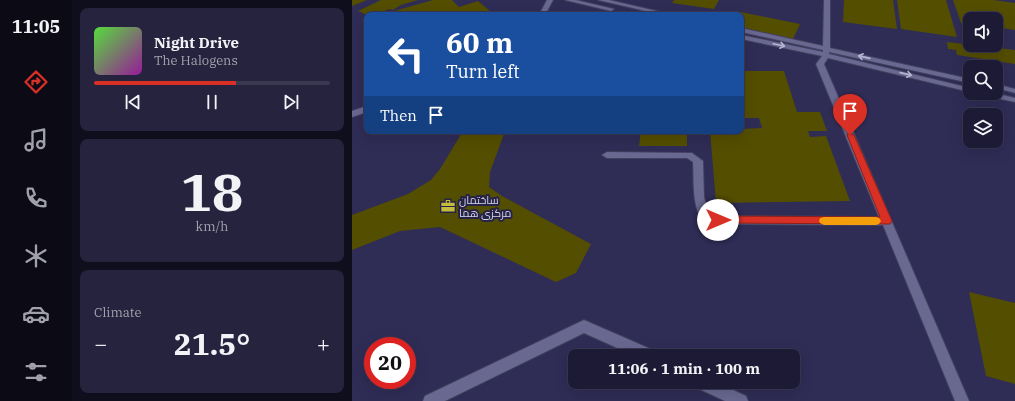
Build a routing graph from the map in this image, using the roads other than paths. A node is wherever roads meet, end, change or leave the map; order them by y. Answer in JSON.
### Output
{"nodes":[{"id":1,"x":550,"y":0,"type":"edge"},
{"id":2,"x":568,"y":0,"type":"edge"},
{"id":3,"x":601,"y":0,"type":"edge"},
{"id":4,"x":827,"y":0,"type":"edge"},
{"id":5,"x":614,"y":10,"type":"dead end"},
{"id":6,"x":544,"y":12,"type":"edge"},
{"id":7,"x":657,"y":12,"type":"edge"},
{"id":8,"x":744,"y":31,"type":"edge"},
{"id":9,"x":744,"y":38,"type":"edge"},
{"id":10,"x":826,"y":52,"type":"junction"},
{"id":11,"x":963,"y":79,"type":"edge"},
{"id":12,"x":963,"y":88,"type":"edge"},
{"id":13,"x":1003,"y":88,"type":"edge"},
{"id":14,"x":1015,"y":91,"type":"edge"},
{"id":15,"x":1003,"y":97,"type":"edge"},
{"id":16,"x":1015,"y":100,"type":"edge"},
{"id":17,"x":364,"y":110,"type":"edge"},
{"id":18,"x":352,"y":114,"type":"edge"},
{"id":19,"x":607,"y":154,"type":"dead end"},
{"id":20,"x":887,"y":221,"type":"junction"},
{"id":21,"x":635,"y":349,"type":"edge"},
{"id":22,"x":715,"y":389,"type":"edge"},
{"id":23,"x":430,"y":401,"type":"edge"},
{"id":24,"x":741,"y":401,"type":"edge"},
{"id":25,"x":962,"y":401,"type":"edge"}],
"edges":[{"from":1,"to":6,"type":"lane"},
{"from":2,"to":5,"type":"lane"},
{"from":3,"to":7,"type":"lane"},
{"from":4,"to":10,"type":"lane"},
{"from":8,"to":10,"type":"lane"},
{"from":9,"to":10,"type":"lane","one_way":true},
{"from":11,"to":10,"type":"lane","one_way":true},
{"from":10,"to":12,"type":"lane","one_way":true},
{"from":10,"to":20,"type":"lane"},
{"from":13,"to":14,"type":"lane"},
{"from":15,"to":16,"type":"lane"},
{"from":17,"to":18,"type":"lane"},
{"from":19,"to":20,"type":"lane"},
{"from":20,"to":25,"type":"lane"},
{"from":21,"to":23,"type":"lane"},
{"from":22,"to":24,"type":"lane"}]}
